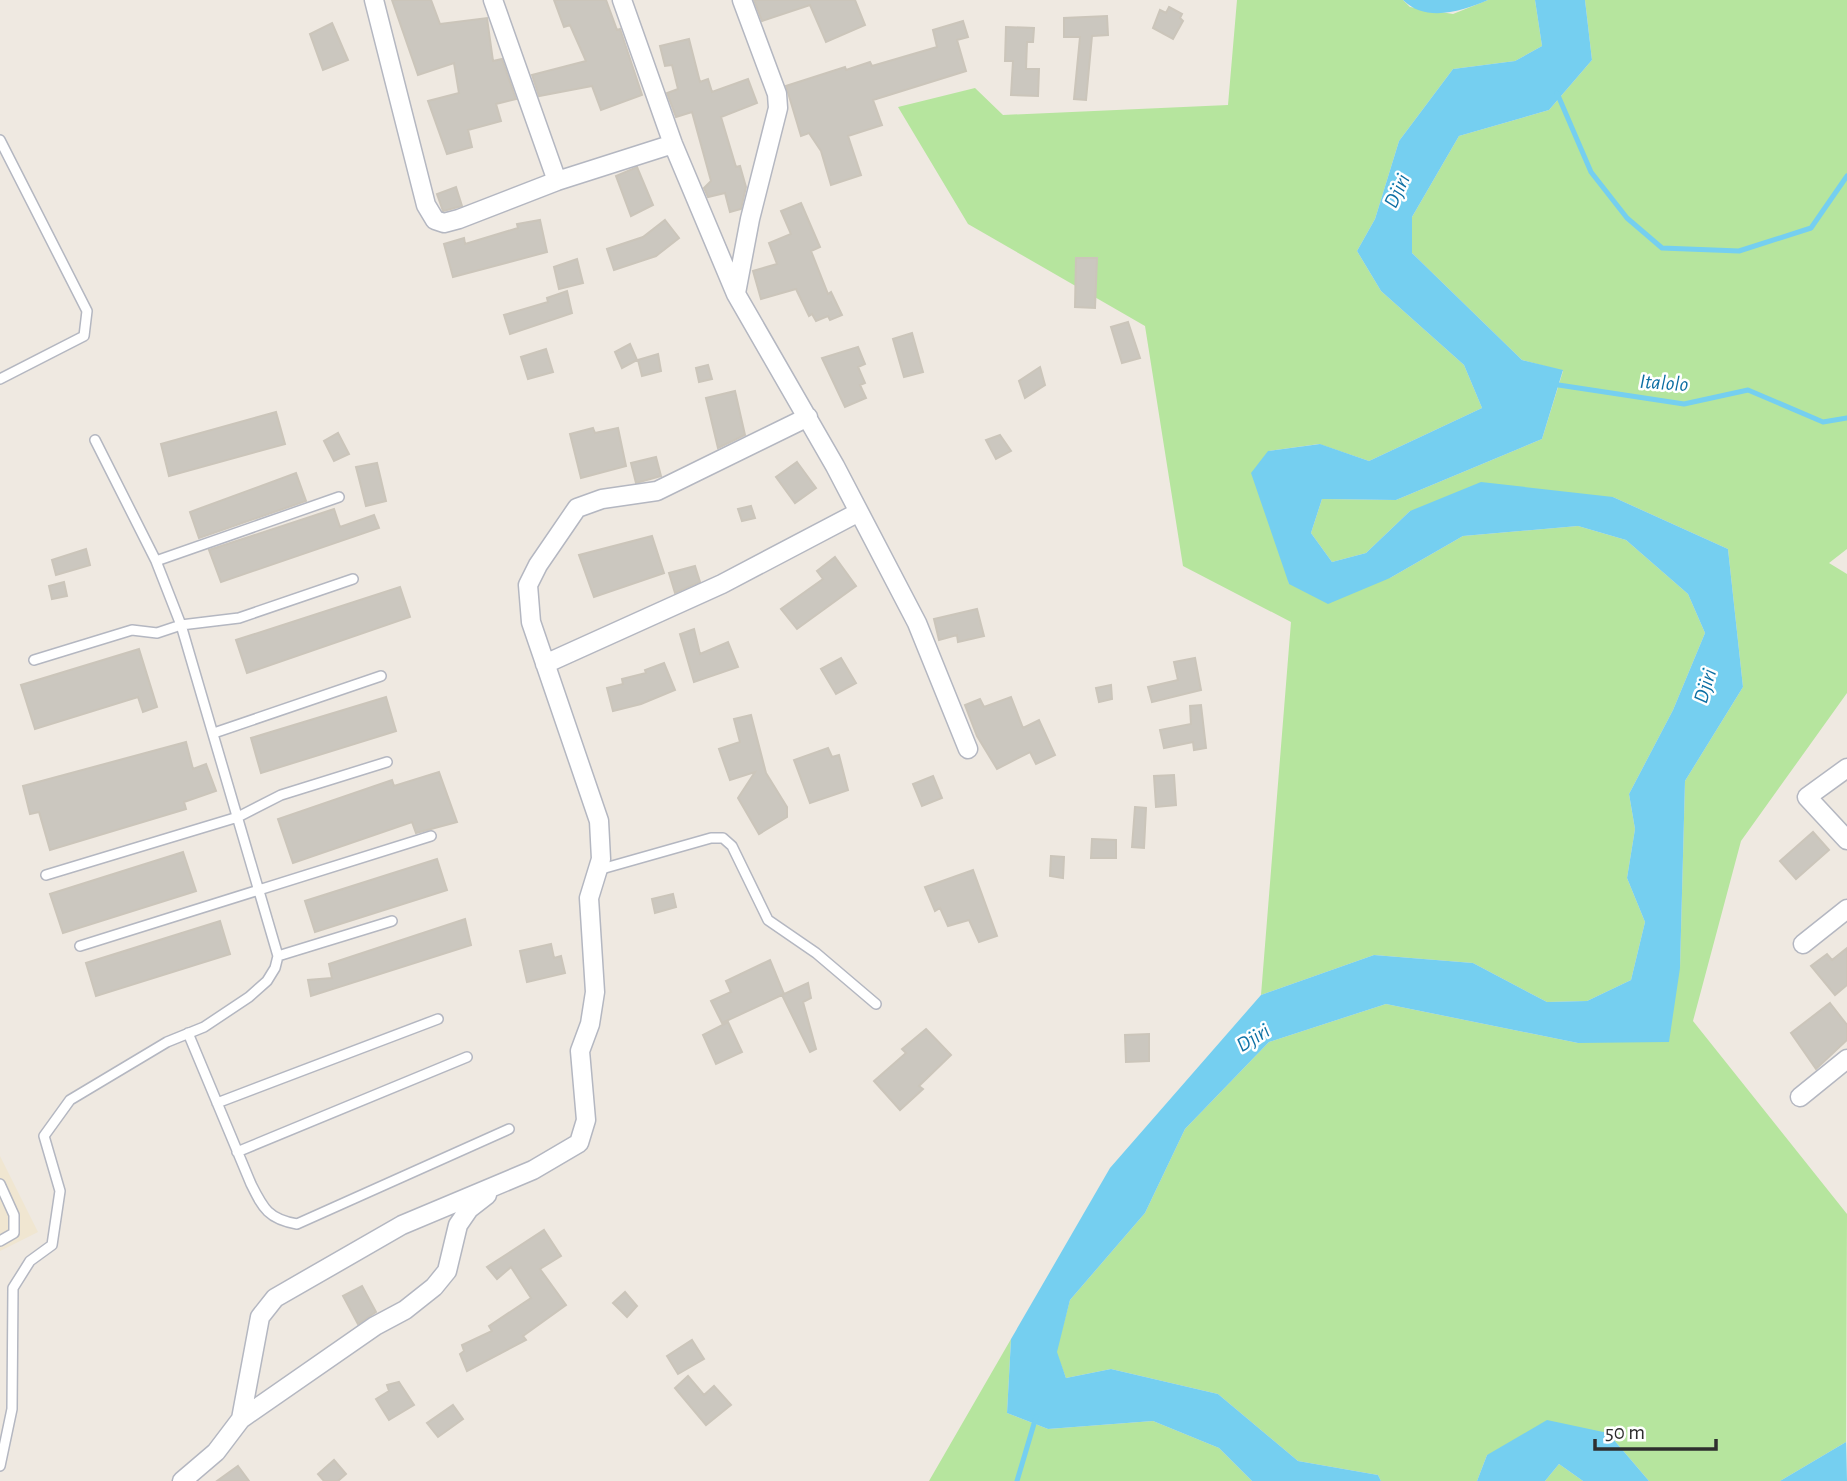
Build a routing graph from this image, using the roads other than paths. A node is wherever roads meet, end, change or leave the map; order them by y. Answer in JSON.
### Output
{"nodes":[{"id":1,"x":374,"y":0,"type":"edge"},
{"id":2,"x":492,"y":0,"type":"edge"},
{"id":3,"x":622,"y":0,"type":"edge"},
{"id":4,"x":743,"y":0,"type":"edge"},
{"id":5,"x":0,"y":140,"type":"edge"},
{"id":6,"x":673,"y":144,"type":"junction"},
{"id":7,"x":557,"y":181,"type":"junction"},
{"id":8,"x":736,"y":294,"type":"junction"},
{"id":9,"x":0,"y":379,"type":"edge"},
{"id":10,"x":807,"y":417,"type":"junction"},
{"id":11,"x":95,"y":440,"type":"dead end"},
{"id":12,"x":339,"y":497,"type":"dead end"},
{"id":13,"x":859,"y":512,"type":"junction"},
{"id":14,"x":156,"y":561,"type":"junction"},
{"id":15,"x":352,"y":579,"type":"dead end"},
{"id":16,"x":181,"y":625,"type":"junction"},
{"id":17,"x":34,"y":660,"type":"dead end"},
{"id":18,"x":545,"y":664,"type":"junction"},
{"id":19,"x":381,"y":676,"type":"dead end"},
{"id":20,"x":214,"y":733,"type":"junction"},
{"id":21,"x":968,"y":749,"type":"dead end"},
{"id":22,"x":387,"y":762,"type":"dead end"},
{"id":23,"x":1847,"y":768,"type":"edge"},
{"id":24,"x":239,"y":817,"type":"junction"},
{"id":25,"x":431,"y":836,"type":"dead end"},
{"id":26,"x":1847,"y":840,"type":"edge"},
{"id":27,"x":597,"y":870,"type":"junction"},
{"id":28,"x":46,"y":875,"type":"dead end"},
{"id":29,"x":260,"y":891,"type":"junction"},
{"id":30,"x":1847,"y":909,"type":"edge"},
{"id":31,"x":392,"y":921,"type":"dead end"},
{"id":32,"x":1803,"y":944,"type":"dead end"},
{"id":33,"x":80,"y":946,"type":"dead end"},
{"id":34,"x":278,"y":956,"type":"junction"},
{"id":35,"x":876,"y":1004,"type":"dead end"},
{"id":36,"x":438,"y":1019,"type":"dead end"},
{"id":37,"x":188,"y":1033,"type":"junction"},
{"id":38,"x":467,"y":1057,"type":"dead end"},
{"id":39,"x":1847,"y":1059,"type":"edge"},
{"id":40,"x":1800,"y":1097,"type":"dead end"},
{"id":41,"x":217,"y":1103,"type":"junction"},
{"id":42,"x":509,"y":1129,"type":"dead end"},
{"id":43,"x":237,"y":1152,"type":"junction"},
{"id":44,"x":500,"y":1184,"type":"junction"},
{"id":45,"x":0,"y":1185,"type":"edge"},
{"id":46,"x":0,"y":1241,"type":"edge"},
{"id":47,"x":242,"y":1419,"type":"junction"},
{"id":48,"x":0,"y":1466,"type":"edge"},
{"id":49,"x":182,"y":1481,"type":"edge"}],
"edges":[{"from":1,"to":7,"type":"street"},
{"from":2,"to":7,"type":"street"},
{"from":3,"to":6,"type":"street"},
{"from":4,"to":8,"type":"street"},
{"from":5,"to":9,"type":"lane"},
{"from":6,"to":7,"type":"street"},
{"from":6,"to":8,"type":"street"},
{"from":8,"to":10,"type":"street"},
{"from":10,"to":13,"type":"street"},
{"from":10,"to":18,"type":"street"},
{"from":11,"to":14,"type":"lane"},
{"from":12,"to":14,"type":"lane"},
{"from":13,"to":18,"type":"street"},
{"from":13,"to":21,"type":"street"},
{"from":14,"to":16,"type":"lane"},
{"from":15,"to":16,"type":"lane"},
{"from":16,"to":17,"type":"lane"},
{"from":16,"to":20,"type":"lane"},
{"from":18,"to":27,"type":"street"},
{"from":19,"to":20,"type":"lane"},
{"from":20,"to":24,"type":"lane"},
{"from":22,"to":24,"type":"lane"},
{"from":23,"to":26,"type":"street"},
{"from":24,"to":28,"type":"lane"},
{"from":24,"to":29,"type":"lane"},
{"from":25,"to":29,"type":"lane"},
{"from":27,"to":35,"type":"lane"},
{"from":27,"to":44,"type":"street"},
{"from":29,"to":33,"type":"lane"},
{"from":29,"to":34,"type":"lane"},
{"from":30,"to":32,"type":"street"},
{"from":31,"to":34,"type":"lane"},
{"from":34,"to":37,"type":"lane"},
{"from":36,"to":41,"type":"lane"},
{"from":37,"to":41,"type":"lane"},
{"from":37,"to":48,"type":"lane"},
{"from":38,"to":43,"type":"lane"},
{"from":39,"to":40,"type":"street"},
{"from":41,"to":43,"type":"lane"},
{"from":42,"to":43,"type":"lane"},
{"from":44,"to":47,"type":"street"},
{"from":44,"to":47,"type":"street"},
{"from":45,"to":46,"type":"lane"},
{"from":47,"to":49,"type":"street"}]}
